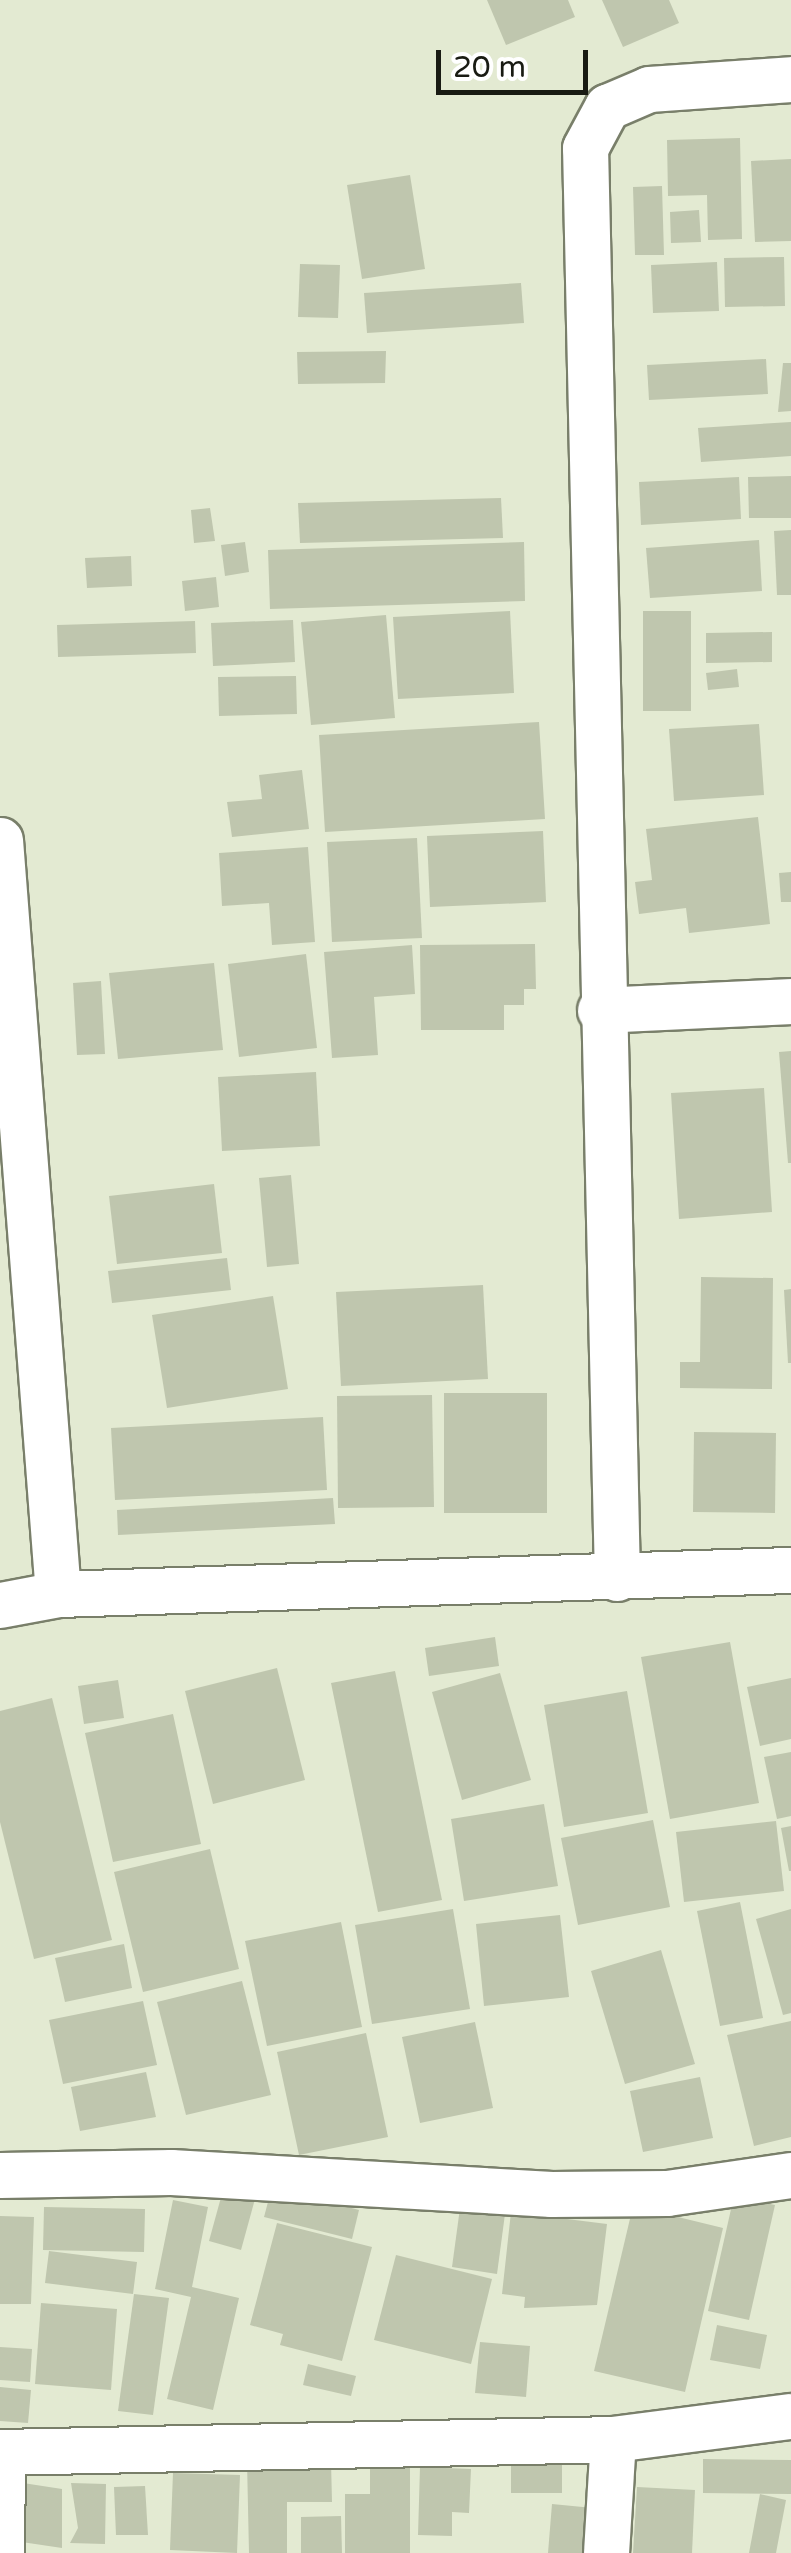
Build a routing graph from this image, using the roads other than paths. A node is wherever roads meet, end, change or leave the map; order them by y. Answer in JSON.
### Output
{"nodes":[{"id":1,"x":791,"y":79,"type":"edge"},
{"id":2,"x":0,"y":840,"type":"edge"},
{"id":3,"x":791,"y":1001,"type":"edge"},
{"id":4,"x":600,"y":1010,"type":"junction"},
{"id":5,"x":791,"y":1570,"type":"edge"},
{"id":6,"x":617,"y":1578,"type":"junction"},
{"id":7,"x":58,"y":1594,"type":"junction"},
{"id":8,"x":0,"y":1606,"type":"edge"},
{"id":9,"x":0,"y":2174,"type":"edge"},
{"id":10,"x":791,"y":2175,"type":"edge"},
{"id":11,"x":791,"y":2416,"type":"edge"},
{"id":12,"x":612,"y":2439,"type":"junction"},
{"id":13,"x":1,"y":2452,"type":"edge"},
{"id":14,"x":0,"y":2553,"type":"edge"},
{"id":15,"x":606,"y":2553,"type":"edge"}],
"edges":[{"from":1,"to":4,"type":"street"},
{"from":2,"to":7,"type":"street"},
{"from":3,"to":4,"type":"street"},
{"from":4,"to":6,"type":"street"},
{"from":5,"to":6,"type":"street"},
{"from":6,"to":7,"type":"street"},
{"from":7,"to":8,"type":"street"},
{"from":9,"to":10,"type":"street"},
{"from":11,"to":12,"type":"street"},
{"from":12,"to":13,"type":"street"},
{"from":12,"to":15,"type":"street"},
{"from":13,"to":14,"type":"street"}]}
